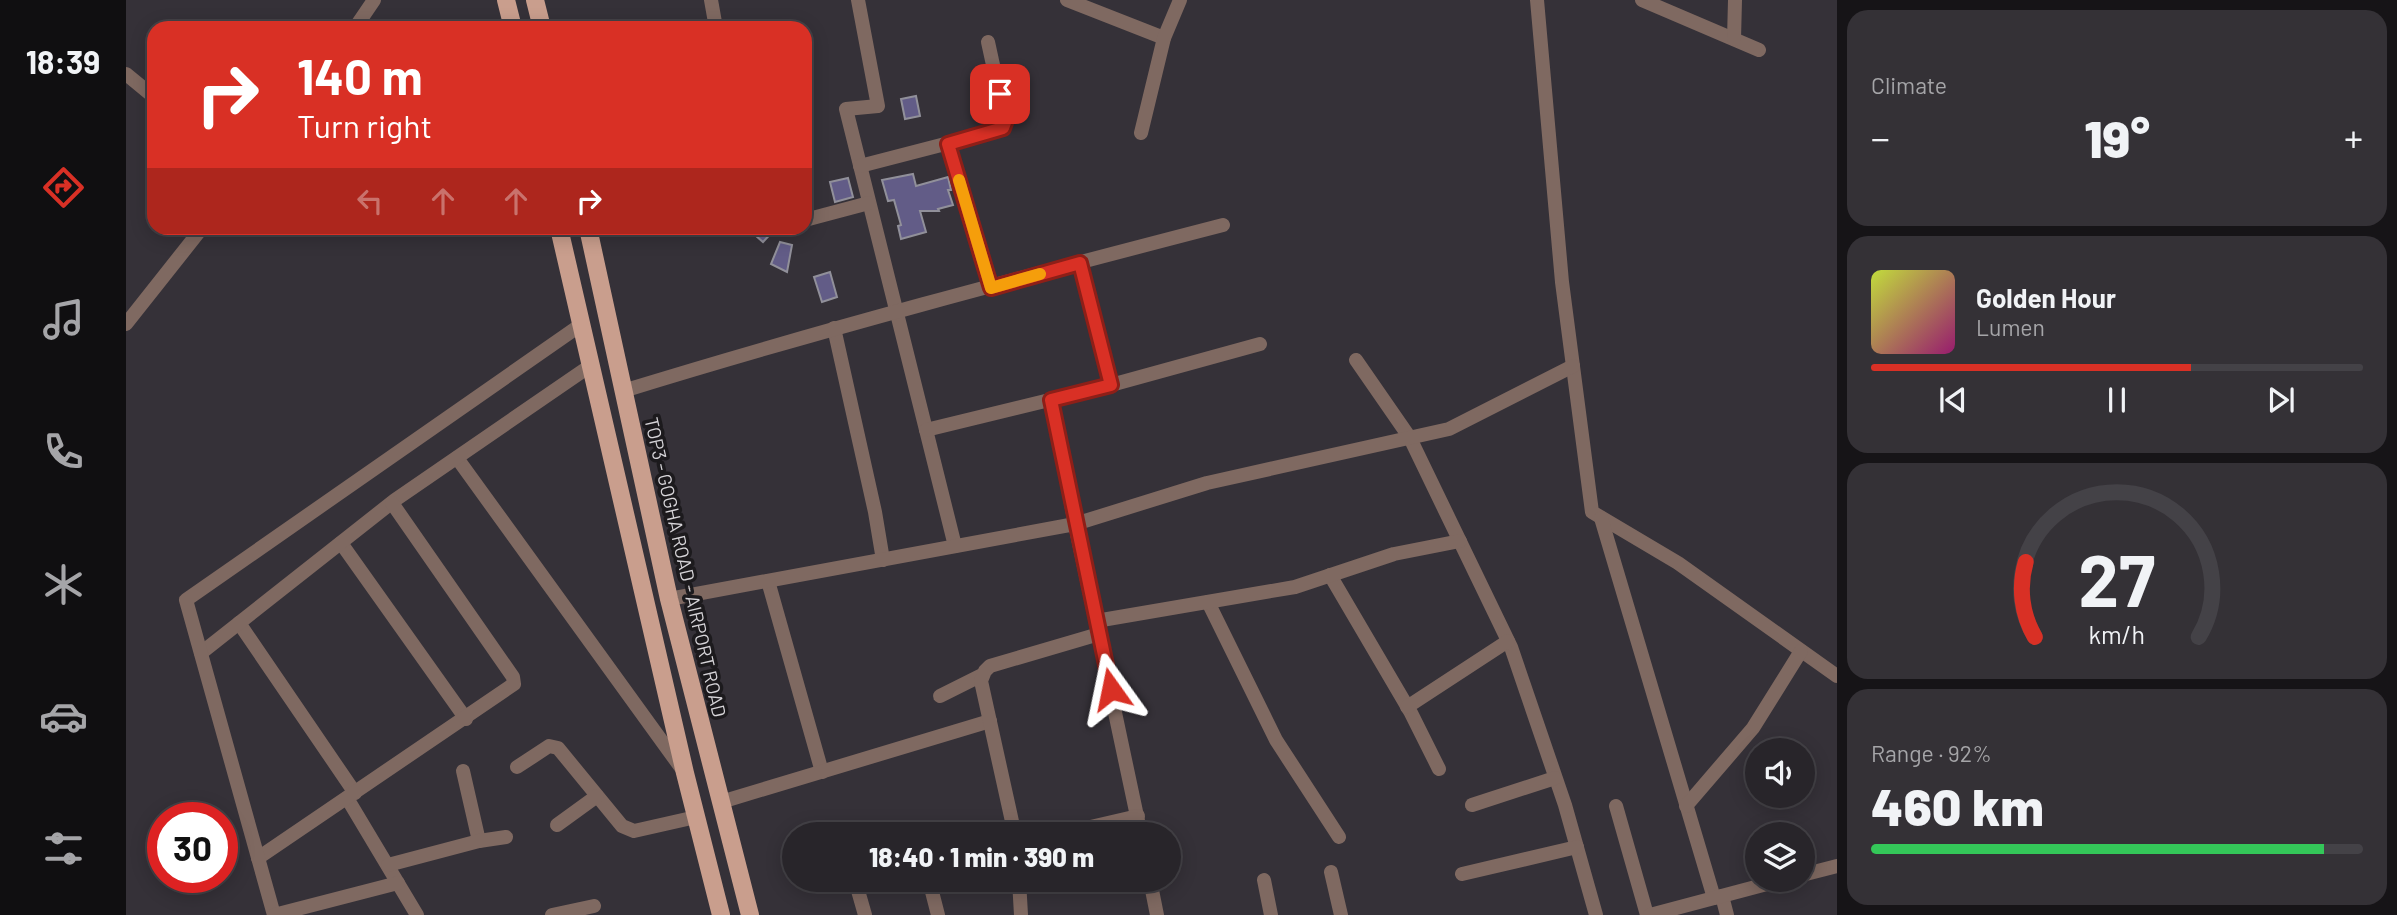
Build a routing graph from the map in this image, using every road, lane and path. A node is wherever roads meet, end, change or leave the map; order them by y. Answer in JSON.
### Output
{"nodes":[{"id":1,"x":374,"y":0,"type":"edge"},
{"id":2,"x":506,"y":0,"type":"edge"},
{"id":3,"x":536,"y":0,"type":"edge"},
{"id":4,"x":711,"y":0,"type":"edge"},
{"id":5,"x":858,"y":0,"type":"edge"},
{"id":6,"x":1067,"y":0,"type":"edge"},
{"id":7,"x":1180,"y":0,"type":"edge"},
{"id":8,"x":1536,"y":0,"type":"edge"},
{"id":9,"x":1642,"y":0,"type":"edge"},
{"id":10,"x":1735,"y":0,"type":"edge"},
{"id":11,"x":360,"y":21,"type":"edge"},
{"id":12,"x":511,"y":21,"type":"edge"},
{"id":13,"x":540,"y":21,"type":"edge"},
{"id":14,"x":715,"y":21,"type":"edge"},
{"id":15,"x":1164,"y":38,"type":"junction"},
{"id":16,"x":1734,"y":39,"type":"junction"},
{"id":17,"x":988,"y":42,"type":"dead end"},
{"id":18,"x":1759,"y":50,"type":"dead end"},
{"id":19,"x":126,"y":74,"type":"edge"},
{"id":20,"x":147,"y":91,"type":"edge"},
{"id":21,"x":1141,"y":133,"type":"dead end"},
{"id":22,"x":948,"y":144,"type":"junction"},
{"id":23,"x":860,"y":166,"type":"junction"},
{"id":24,"x":869,"y":203,"type":"junction"},
{"id":25,"x":812,"y":218,"type":"edge"},
{"id":26,"x":1223,"y":225,"type":"dead end"},
{"id":27,"x":196,"y":235,"type":"edge"},
{"id":28,"x":561,"y":235,"type":"edge"},
{"id":29,"x":590,"y":235,"type":"edge"},
{"id":30,"x":1080,"y":263,"type":"junction"},
{"id":31,"x":991,"y":288,"type":"junction"},
{"id":32,"x":896,"y":310,"type":"junction"},
{"id":33,"x":126,"y":324,"type":"edge"},
{"id":34,"x":582,"y":324,"type":"junction"},
{"id":35,"x":834,"y":328,"type":"junction"},
{"id":36,"x":1260,"y":344,"type":"dead end"},
{"id":37,"x":1356,"y":360,"type":"dead end"},
{"id":38,"x":590,"y":366,"type":"junction"},
{"id":39,"x":1573,"y":366,"type":"junction"},
{"id":40,"x":1111,"y":385,"type":"junction"},
{"id":41,"x":623,"y":391,"type":"junction"},
{"id":42,"x":1051,"y":400,"type":"junction"},
{"id":43,"x":926,"y":430,"type":"junction"},
{"id":44,"x":1410,"y":438,"type":"junction"},
{"id":45,"x":457,"y":458,"type":"junction"},
{"id":46,"x":392,"y":503,"type":"junction"},
{"id":47,"x":1601,"y":518,"type":"junction"},
{"id":48,"x":1075,"y":524,"type":"junction"},
{"id":49,"x":1460,"y":541,"type":"junction"},
{"id":50,"x":341,"y":543,"type":"junction"},
{"id":51,"x":956,"y":546,"type":"junction"},
{"id":52,"x":883,"y":560,"type":"junction"},
{"id":53,"x":1330,"y":575,"type":"junction"},
{"id":54,"x":768,"y":581,"type":"junction"},
{"id":55,"x":669,"y":599,"type":"junction"},
{"id":56,"x":1208,"y":602,"type":"junction"},
{"id":57,"x":239,"y":623,"type":"junction"},
{"id":58,"x":1098,"y":628,"type":"junction"},
{"id":59,"x":1508,"y":641,"type":"junction"},
{"id":60,"x":1801,"y":651,"type":"junction"},
{"id":61,"x":201,"y":653,"type":"junction"},
{"id":62,"x":982,"y":675,"type":"junction"},
{"id":63,"x":1837,"y":676,"type":"edge"},
{"id":64,"x":940,"y":696,"type":"dead end"},
{"id":65,"x":1407,"y":707,"type":"junction"},
{"id":66,"x":466,"y":719,"type":"junction"},
{"id":67,"x":990,"y":721,"type":"junction"},
{"id":68,"x":517,"y":767,"type":"dead end"},
{"id":69,"x":1439,"y":769,"type":"dead end"},
{"id":70,"x":463,"y":771,"type":"dead end"},
{"id":71,"x":822,"y":772,"type":"junction"},
{"id":72,"x":685,"y":773,"type":"junction"},
{"id":73,"x":1555,"y":778,"type":"junction"},
{"id":74,"x":351,"y":796,"type":"junction"},
{"id":75,"x":597,"y":796,"type":"junction"},
{"id":76,"x":721,"y":802,"type":"junction"},
{"id":77,"x":1472,"y":805,"type":"dead end"},
{"id":78,"x":1616,"y":806,"type":"dead end"},
{"id":79,"x":1686,"y":806,"type":"junction"},
{"id":80,"x":1138,"y":816,"type":"junction"},
{"id":81,"x":696,"y":817,"type":"junction"},
{"id":82,"x":1011,"y":822,"type":"edge"},
{"id":83,"x":1112,"y":822,"type":"edge"},
{"id":84,"x":1139,"y":822,"type":"edge"},
{"id":85,"x":556,"y":825,"type":"dead end"},
{"id":86,"x":506,"y":837,"type":"dead end"},
{"id":87,"x":1339,"y":837,"type":"dead end"},
{"id":88,"x":479,"y":841,"type":"junction"},
{"id":89,"x":1577,"y":847,"type":"junction"},
{"id":90,"x":258,"y":858,"type":"junction"},
{"id":91,"x":387,"y":865,"type":"junction"},
{"id":92,"x":1837,"y":866,"type":"edge"},
{"id":93,"x":1331,"y":872,"type":"dead end"},
{"id":94,"x":1815,"y":872,"type":"edge"},
{"id":95,"x":1462,"y":874,"type":"dead end"},
{"id":96,"x":1264,"y":880,"type":"dead end"},
{"id":97,"x":398,"y":883,"type":"junction"},
{"id":98,"x":1745,"y":890,"type":"edge"},
{"id":99,"x":858,"y":892,"type":"edge"},
{"id":100,"x":932,"y":892,"type":"edge"},
{"id":101,"x":1020,"y":892,"type":"edge"},
{"id":102,"x":1152,"y":892,"type":"edge"},
{"id":103,"x":1718,"y":897,"type":"junction"},
{"id":104,"x":594,"y":906,"type":"dead end"},
{"id":105,"x":274,"y":915,"type":"edge"},
{"id":106,"x":417,"y":915,"type":"edge"},
{"id":107,"x":552,"y":915,"type":"edge"},
{"id":108,"x":721,"y":915,"type":"edge"},
{"id":109,"x":750,"y":915,"type":"edge"},
{"id":110,"x":865,"y":915,"type":"edge"},
{"id":111,"x":937,"y":915,"type":"edge"},
{"id":112,"x":1021,"y":915,"type":"edge"},
{"id":113,"x":1157,"y":915,"type":"edge"},
{"id":114,"x":1271,"y":915,"type":"edge"},
{"id":115,"x":1341,"y":915,"type":"edge"},
{"id":116,"x":1596,"y":915,"type":"edge"},
{"id":117,"x":1649,"y":915,"type":"edge"},
{"id":118,"x":1727,"y":915,"type":"edge"}],
"edges":[{"from":1,"to":11,"type":"street"},
{"from":2,"to":12,"type":"main road"},
{"from":3,"to":13,"type":"main road"},
{"from":4,"to":14,"type":"street"},
{"from":5,"to":23,"type":"street"},
{"from":6,"to":15,"type":"street"},
{"from":7,"to":15,"type":"street"},
{"from":8,"to":39,"type":"street"},
{"from":9,"to":16,"type":"street"},
{"from":10,"to":16,"type":"street"},
{"from":15,"to":21,"type":"street"},
{"from":16,"to":18,"type":"street"},
{"from":17,"to":22,"type":"street"},
{"from":19,"to":20,"type":"street"},
{"from":22,"to":23,"type":"street"},
{"from":22,"to":31,"type":"street"},
{"from":23,"to":24,"type":"street"},
{"from":24,"to":25,"type":"street"},
{"from":24,"to":32,"type":"street"},
{"from":26,"to":30,"type":"street"},
{"from":27,"to":33,"type":"street"},
{"from":28,"to":34,"type":"main road"},
{"from":29,"to":41,"type":"main road","name":"TOP3 - GOGHA ROAD - AIRPORT ROAD"},
{"from":30,"to":31,"type":"street"},
{"from":30,"to":40,"type":"street"},
{"from":31,"to":32,"type":"street"},
{"from":32,"to":35,"type":"street"},
{"from":32,"to":43,"type":"street"},
{"from":34,"to":38,"type":"main road"},
{"from":34,"to":61,"type":"street"},
{"from":35,"to":41,"type":"street"},
{"from":35,"to":52,"type":"street"},
{"from":36,"to":40,"type":"street"},
{"from":37,"to":44,"type":"street"},
{"from":38,"to":45,"type":"street"},
{"from":38,"to":72,"type":"main road"},
{"from":39,"to":44,"type":"street"},
{"from":39,"to":47,"type":"street"},
{"from":40,"to":42,"type":"street"},
{"from":41,"to":55,"type":"main road","name":"TOP3 - GOGHA ROAD - AIRPORT ROAD"},
{"from":42,"to":43,"type":"street"},
{"from":42,"to":48,"type":"street"},
{"from":43,"to":51,"type":"street"},
{"from":44,"to":48,"type":"street"},
{"from":44,"to":49,"type":"street"},
{"from":45,"to":46,"type":"street"},
{"from":45,"to":72,"type":"street"},
{"from":46,"to":50,"type":"street"},
{"from":46,"to":66,"type":"street"},
{"from":47,"to":60,"type":"street"},
{"from":47,"to":79,"type":"street"},
{"from":48,"to":51,"type":"street"},
{"from":48,"to":58,"type":"street"},
{"from":49,"to":53,"type":"street"},
{"from":49,"to":59,"type":"street"},
{"from":50,"to":57,"type":"street"},
{"from":50,"to":66,"type":"street"},
{"from":51,"to":52,"type":"street"},
{"from":52,"to":54,"type":"street"},
{"from":53,"to":56,"type":"street"},
{"from":53,"to":65,"type":"street"},
{"from":54,"to":55,"type":"street"},
{"from":54,"to":71,"type":"street"},
{"from":55,"to":76,"type":"main road","name":"TOP3 - GOGHA ROAD - AIRPORT ROAD"},
{"from":56,"to":58,"type":"street"},
{"from":56,"to":87,"type":"street"},
{"from":57,"to":61,"type":"street"},
{"from":57,"to":74,"type":"street"},
{"from":58,"to":62,"type":"street"},
{"from":58,"to":80,"type":"street"},
{"from":59,"to":65,"type":"street"},
{"from":59,"to":73,"type":"street"},
{"from":60,"to":63,"type":"street"},
{"from":60,"to":79,"type":"street"},
{"from":61,"to":90,"type":"street"},
{"from":62,"to":64,"type":"street"},
{"from":62,"to":67,"type":"street"},
{"from":65,"to":69,"type":"street"},
{"from":66,"to":74,"type":"street"},
{"from":67,"to":71,"type":"street"},
{"from":67,"to":82,"type":"street"},
{"from":68,"to":75,"type":"street"},
{"from":70,"to":88,"type":"street"},
{"from":71,"to":76,"type":"street"},
{"from":72,"to":81,"type":"main road"},
{"from":73,"to":77,"type":"street"},
{"from":73,"to":89,"type":"street"},
{"from":74,"to":90,"type":"street"},
{"from":74,"to":91,"type":"street"},
{"from":75,"to":81,"type":"street"},
{"from":75,"to":85,"type":"street"},
{"from":76,"to":109,"type":"main road","name":"TOP3 - GOGHA ROAD - AIRPORT ROAD"},
{"from":78,"to":117,"type":"street"},
{"from":79,"to":103,"type":"street"},
{"from":80,"to":83,"type":"street"},
{"from":80,"to":84,"type":"street"},
{"from":81,"to":108,"type":"main road"},
{"from":86,"to":88,"type":"street"},
{"from":88,"to":91,"type":"street"},
{"from":89,"to":95,"type":"street"},
{"from":89,"to":116,"type":"street"},
{"from":90,"to":105,"type":"street"},
{"from":91,"to":97,"type":"street"},
{"from":92,"to":94,"type":"street"},
{"from":93,"to":115,"type":"street"},
{"from":96,"to":114,"type":"street"},
{"from":97,"to":105,"type":"street"},
{"from":97,"to":106,"type":"street"},
{"from":98,"to":103,"type":"street"},
{"from":99,"to":110,"type":"street"},
{"from":100,"to":111,"type":"street"},
{"from":101,"to":112,"type":"street"},
{"from":102,"to":113,"type":"street"},
{"from":103,"to":117,"type":"street"},
{"from":103,"to":118,"type":"street"},
{"from":104,"to":107,"type":"street"}]}
